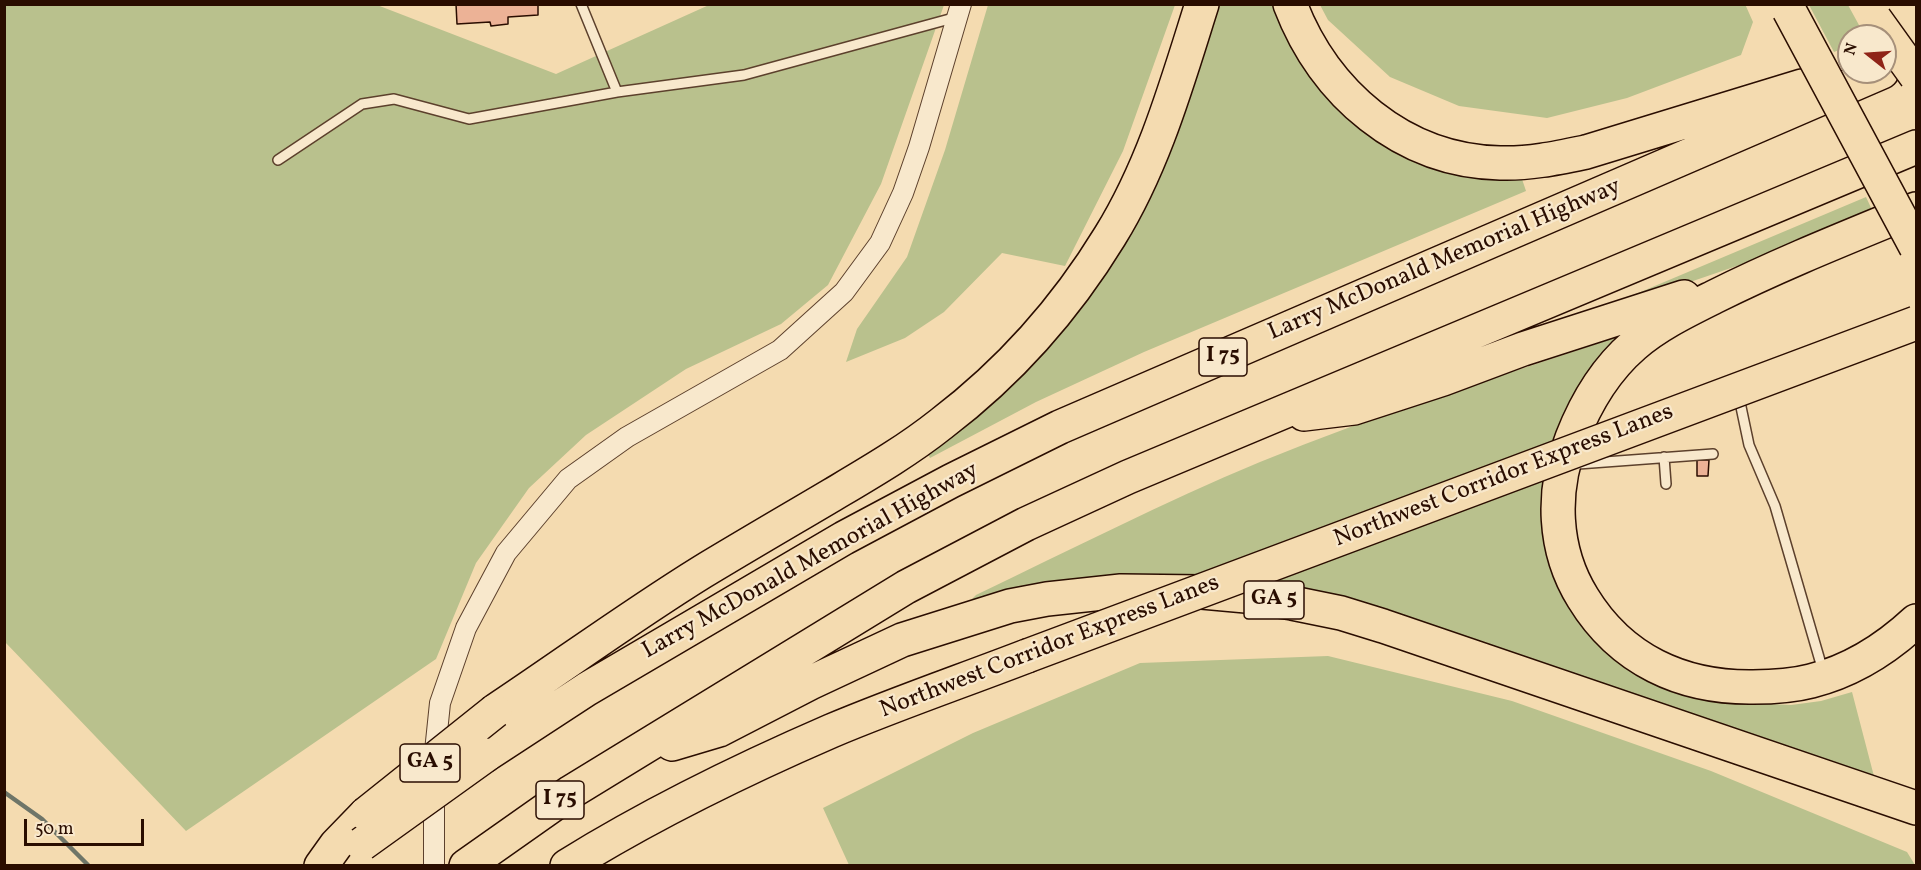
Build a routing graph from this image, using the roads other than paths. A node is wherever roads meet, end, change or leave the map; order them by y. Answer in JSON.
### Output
{"nodes":[{"id":1,"x":581,"y":4,"type":"edge"},
{"id":2,"x":1203,"y":4,"type":"edge"},
{"id":3,"x":1290,"y":4,"type":"edge"},
{"id":4,"x":1788,"y":7,"type":"edge"},
{"id":5,"x":959,"y":11,"type":"edge"},
{"id":6,"x":1917,"y":48,"type":"edge"},
{"id":7,"x":1897,"y":49,"type":"edge"},
{"id":8,"x":1897,"y":55,"type":"edge"},
{"id":9,"x":1917,"y":57,"type":"edge"},
{"id":10,"x":1897,"y":61,"type":"edge"},
{"id":11,"x":1897,"y":65,"type":"edge"},
{"id":12,"x":1837,"y":74,"type":"edge"},
{"id":13,"x":1917,"y":76,"type":"edge"},
{"id":14,"x":1853,"y":84,"type":"edge"},
{"id":15,"x":617,"y":92,"type":"junction"},
{"id":16,"x":1917,"y":99,"type":"edge"},
{"id":17,"x":1917,"y":147,"type":"edge"},
{"id":18,"x":278,"y":160,"type":"dead end"},
{"id":19,"x":1917,"y":209,"type":"edge"},
{"id":20,"x":1917,"y":247,"type":"edge"},
{"id":21,"x":1782,"y":264,"type":"junction"},
{"id":22,"x":1917,"y":323,"type":"edge"},
{"id":23,"x":1742,"y":407,"type":"dead end"},
{"id":24,"x":1267,"y":418,"type":"junction"},
{"id":25,"x":1713,"y":454,"type":"dead end"},
{"id":26,"x":1664,"y":457,"type":"junction"},
{"id":27,"x":1563,"y":465,"type":"junction"},
{"id":28,"x":1666,"y":484,"type":"dead end"},
{"id":29,"x":1917,"y":621,"type":"edge"},
{"id":30,"x":1824,"y":676,"type":"junction"},
{"id":31,"x":630,"y":756,"type":"junction"},
{"id":32,"x":1917,"y":808,"type":"edge"},
{"id":33,"x":364,"y":829,"type":"junction"},
{"id":34,"x":479,"y":857,"type":"edge"},
{"id":35,"x":321,"y":866,"type":"edge"},
{"id":36,"x":335,"y":866,"type":"edge"},
{"id":37,"x":434,"y":866,"type":"edge"},
{"id":38,"x":567,"y":866,"type":"edge"}],
"edges":[{"from":1,"to":15,"type":"lane"},
{"from":2,"to":33,"type":"highway","number":"GA 5","bridge":true},
{"from":3,"to":12,"type":"highway"},
{"from":4,"to":20,"type":"highway","bridge":true},
{"from":5,"to":15,"type":"lane"},
{"from":5,"to":37,"type":"street"},
{"from":6,"to":8,"type":"highway"},
{"from":7,"to":13,"type":"highway","bridge":true},
{"from":9,"to":11,"type":"highway","name":"Larry McDonald Memorial Highway","number":"I 75"},
{"from":10,"to":16,"type":"highway"},
{"from":14,"to":33,"type":"highway","name":"Larry McDonald Memorial Highway","number":"I 75","bridge":true},
{"from":15,"to":18,"type":"lane"},
{"from":17,"to":24,"type":"highway","number":"I 75"},
{"from":19,"to":21,"type":"highway"},
{"from":21,"to":24,"type":"highway"},
{"from":21,"to":27,"type":"highway"},
{"from":22,"to":38,"type":"highway","name":"Northwest Corridor Express Lanes","bridge":true},
{"from":23,"to":30,"type":"lane"},
{"from":24,"to":31,"type":"highway","number":"I 75"},
{"from":25,"to":26,"type":"lane"},
{"from":26,"to":27,"type":"lane"},
{"from":26,"to":28,"type":"lane"},
{"from":27,"to":30,"type":"highway"},
{"from":29,"to":30,"type":"highway"},
{"from":31,"to":32,"type":"highway","number":"GA 5"},
{"from":31,"to":34,"type":"highway","number":"I 75"},
{"from":33,"to":35,"type":"highway","number":"GA 5"},
{"from":33,"to":36,"type":"highway","name":"Larry McDonald Memorial Highway","number":"I 75"}]}
